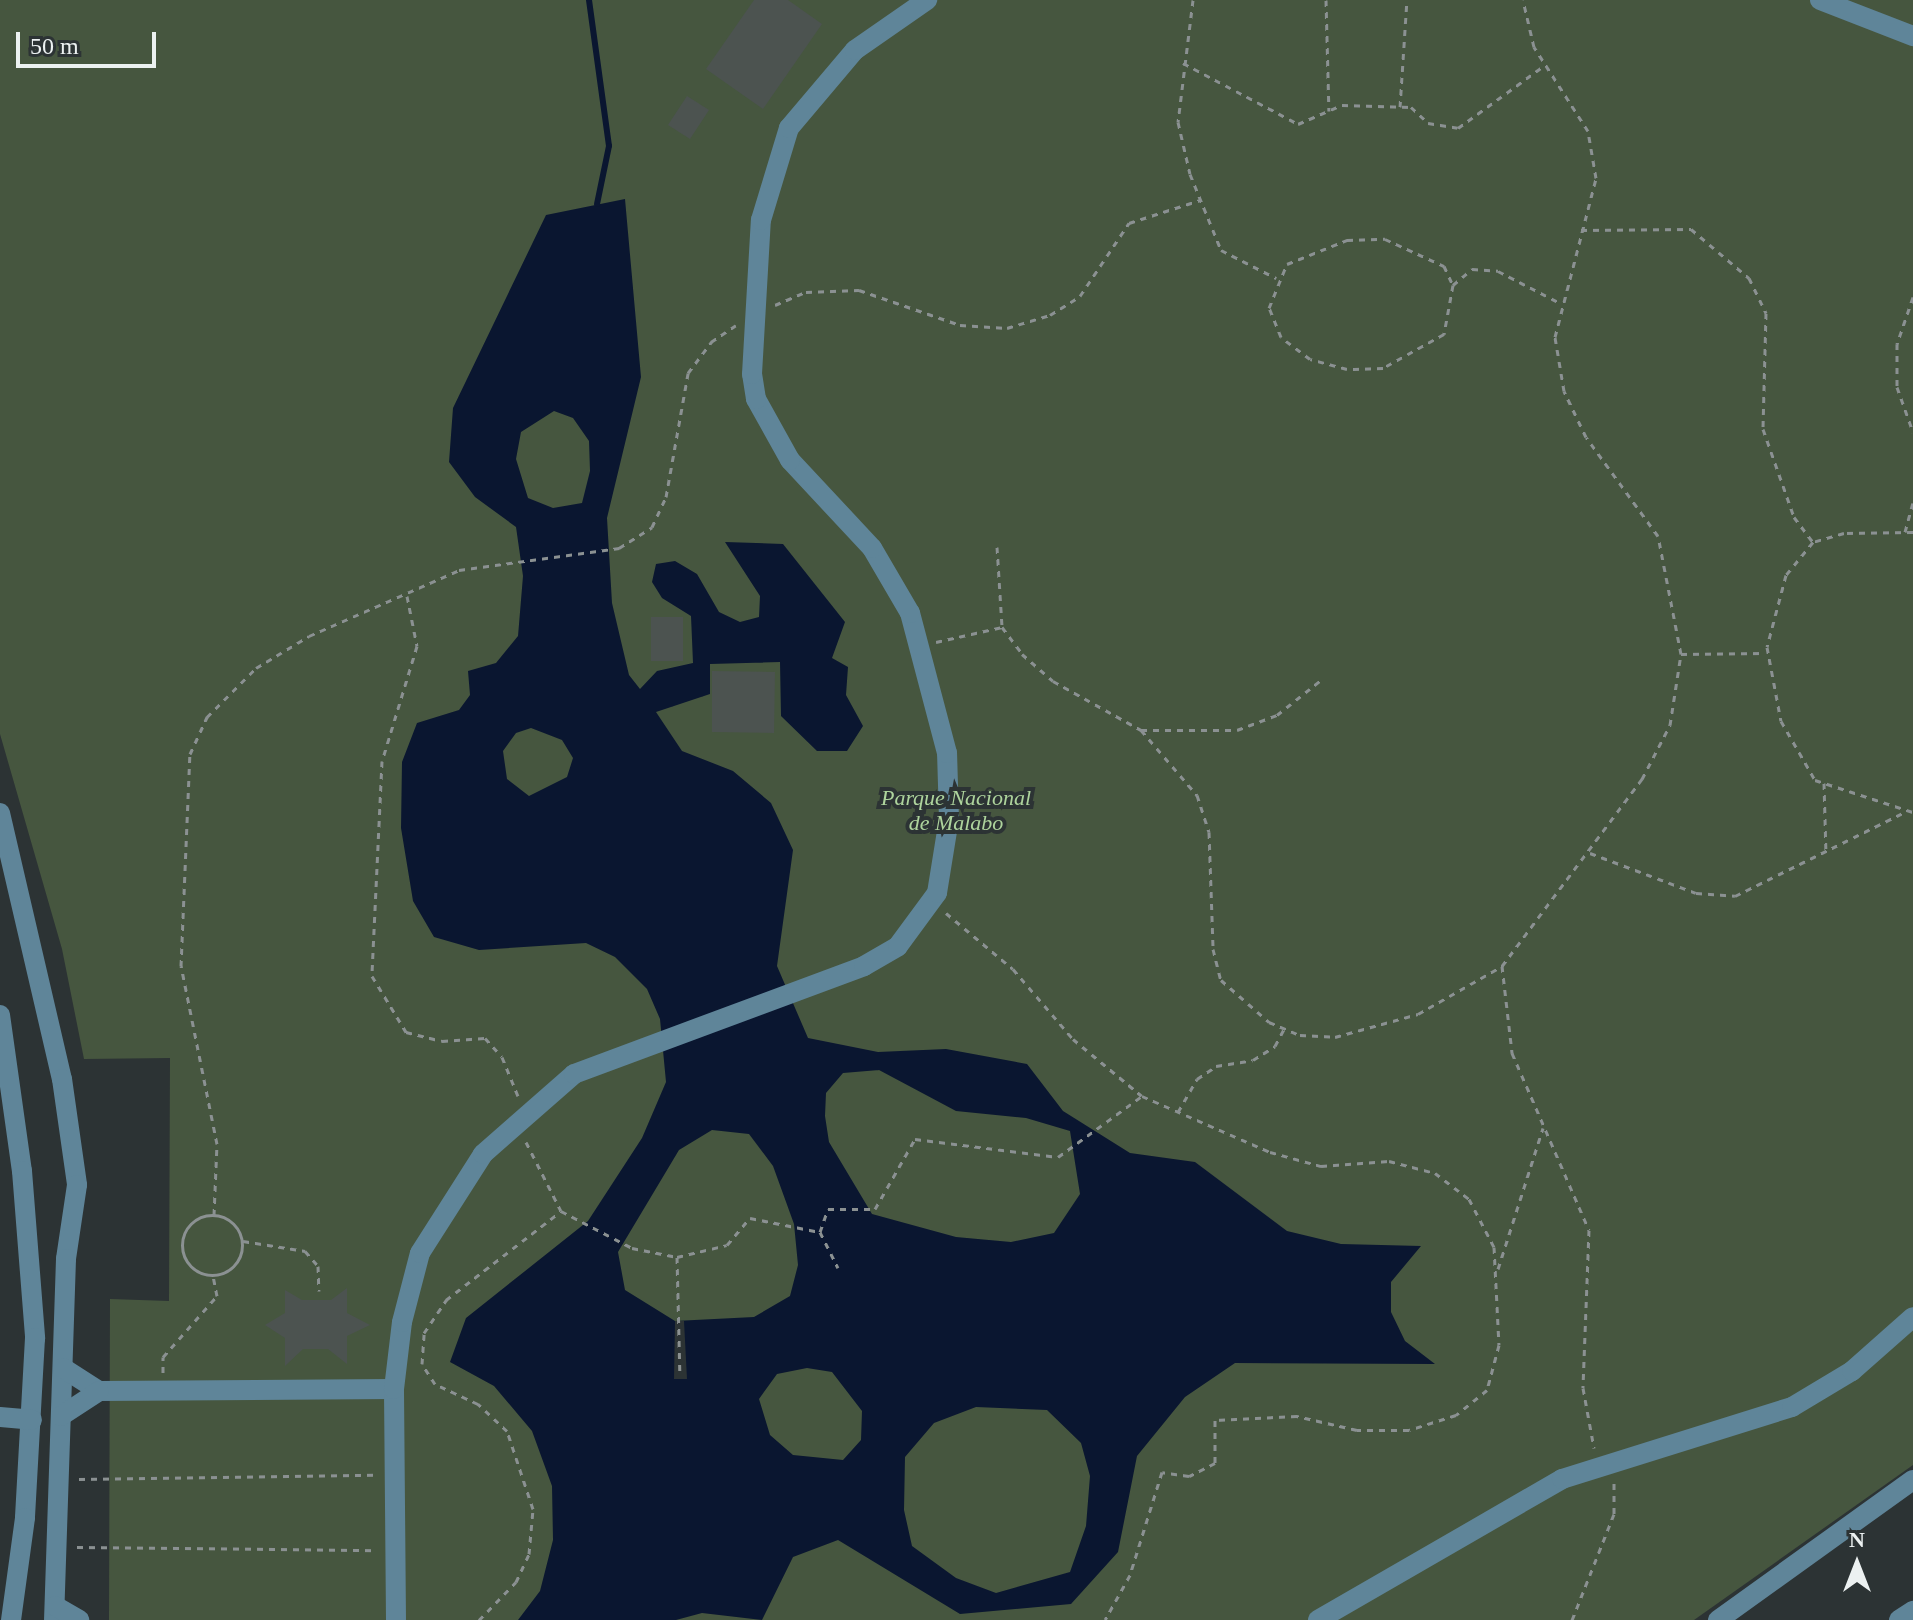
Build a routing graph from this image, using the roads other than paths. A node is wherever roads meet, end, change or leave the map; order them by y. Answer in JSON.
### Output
{"nodes":[{"id":1,"x":927,"y":0,"type":"edge"},
{"id":2,"x":1820,"y":0,"type":"edge"},
{"id":3,"x":1913,"y":36,"type":"edge"},
{"id":4,"x":0,"y":813,"type":"edge"},
{"id":5,"x":0,"y":1015,"type":"edge"},
{"id":6,"x":30,"y":1255,"type":"junction"},
{"id":7,"x":66,"y":1259,"type":"junction"},
{"id":8,"x":1913,"y":1317,"type":"edge"},
{"id":9,"x":63,"y":1368,"type":"junction"},
{"id":10,"x":394,"y":1389,"type":"junction"},
{"id":11,"x":99,"y":1391,"type":"junction"},
{"id":12,"x":61,"y":1416,"type":"junction"},
{"id":13,"x":0,"y":1417,"type":"edge"},
{"id":14,"x":32,"y":1420,"type":"junction"},
{"id":15,"x":1913,"y":1480,"type":"edge"},
{"id":16,"x":55,"y":1613,"type":"edge"},
{"id":17,"x":11,"y":1620,"type":"edge"},
{"id":18,"x":79,"y":1620,"type":"edge"},
{"id":19,"x":396,"y":1620,"type":"edge"},
{"id":20,"x":1318,"y":1620,"type":"edge"},
{"id":21,"x":1718,"y":1620,"type":"edge"}],
"edges":[{"from":1,"to":10,"type":"street"},
{"from":2,"to":3,"type":"street"},
{"from":4,"to":7,"type":"street"},
{"from":5,"to":6,"type":"street"},
{"from":6,"to":7,"type":"street"},
{"from":6,"to":14,"type":"street"},
{"from":7,"to":9,"type":"street"},
{"from":8,"to":20,"type":"street"},
{"from":9,"to":11,"type":"street"},
{"from":9,"to":12,"type":"street"},
{"from":10,"to":11,"type":"street"},
{"from":10,"to":19,"type":"street"},
{"from":11,"to":12,"type":"street"},
{"from":12,"to":16,"type":"street"},
{"from":13,"to":14,"type":"street"},
{"from":14,"to":17,"type":"street"},
{"from":15,"to":21,"type":"street"},
{"from":16,"to":18,"type":"street"}]}
